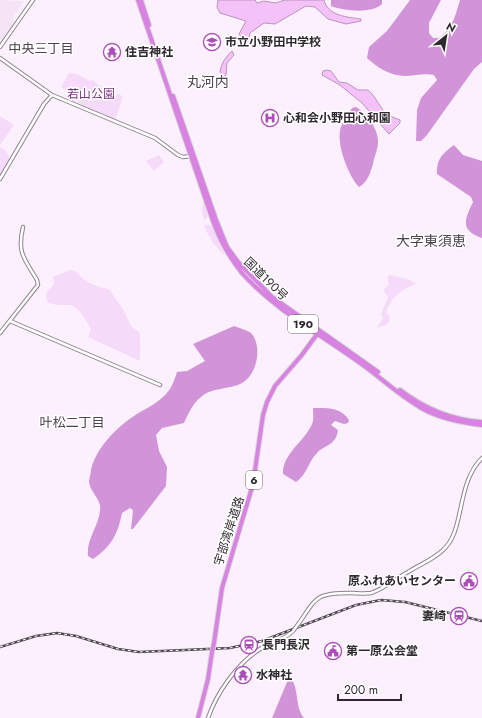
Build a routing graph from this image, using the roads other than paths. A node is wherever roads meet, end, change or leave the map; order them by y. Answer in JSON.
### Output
{"nodes":[{"id":1,"x":33,"y":0,"type":"edge"},
{"id":2,"x":138,"y":0,"type":"edge"},
{"id":3,"x":141,"y":0,"type":"edge"},
{"id":4,"x":0,"y":47,"type":"edge"},
{"id":5,"x":0,"y":58,"type":"edge"},
{"id":6,"x":52,"y":95,"type":"junction"},
{"id":7,"x":192,"y":156,"type":"junction"},
{"id":8,"x":0,"y":179,"type":"edge"},
{"id":9,"x":23,"y":227,"type":"dead end"},
{"id":10,"x":10,"y":321,"type":"junction"},
{"id":11,"x":318,"y":333,"type":"junction"},
{"id":12,"x":0,"y":334,"type":"edge"},
{"id":13,"x":160,"y":385,"type":"dead end"},
{"id":14,"x":482,"y":423,"type":"edge"},
{"id":15,"x":482,"y":458,"type":"edge"},
{"id":16,"x":197,"y":718,"type":"edge"},
{"id":17,"x":208,"y":718,"type":"edge"}],
"edges":[{"from":1,"to":4,"type":"street"},
{"from":2,"to":7,"type":"highway","name":"国道190号","number":"190"},
{"from":3,"to":7,"type":"highway","name":"国道190号","number":"190"},
{"from":5,"to":6,"type":"street"},
{"from":6,"to":7,"type":"street"},
{"from":6,"to":8,"type":"street"},
{"from":7,"to":11,"type":"highway","name":"国道190号","number":"190"},
{"from":9,"to":10,"type":"street"},
{"from":10,"to":12,"type":"street"},
{"from":10,"to":13,"type":"street"},
{"from":11,"to":14,"type":"highway","name":"国道190号","number":"190"},
{"from":11,"to":16,"type":"highway","name":"宇部湾岸道路","number":"6","bridge":true},
{"from":15,"to":17,"type":"street","bridge":true}]}
